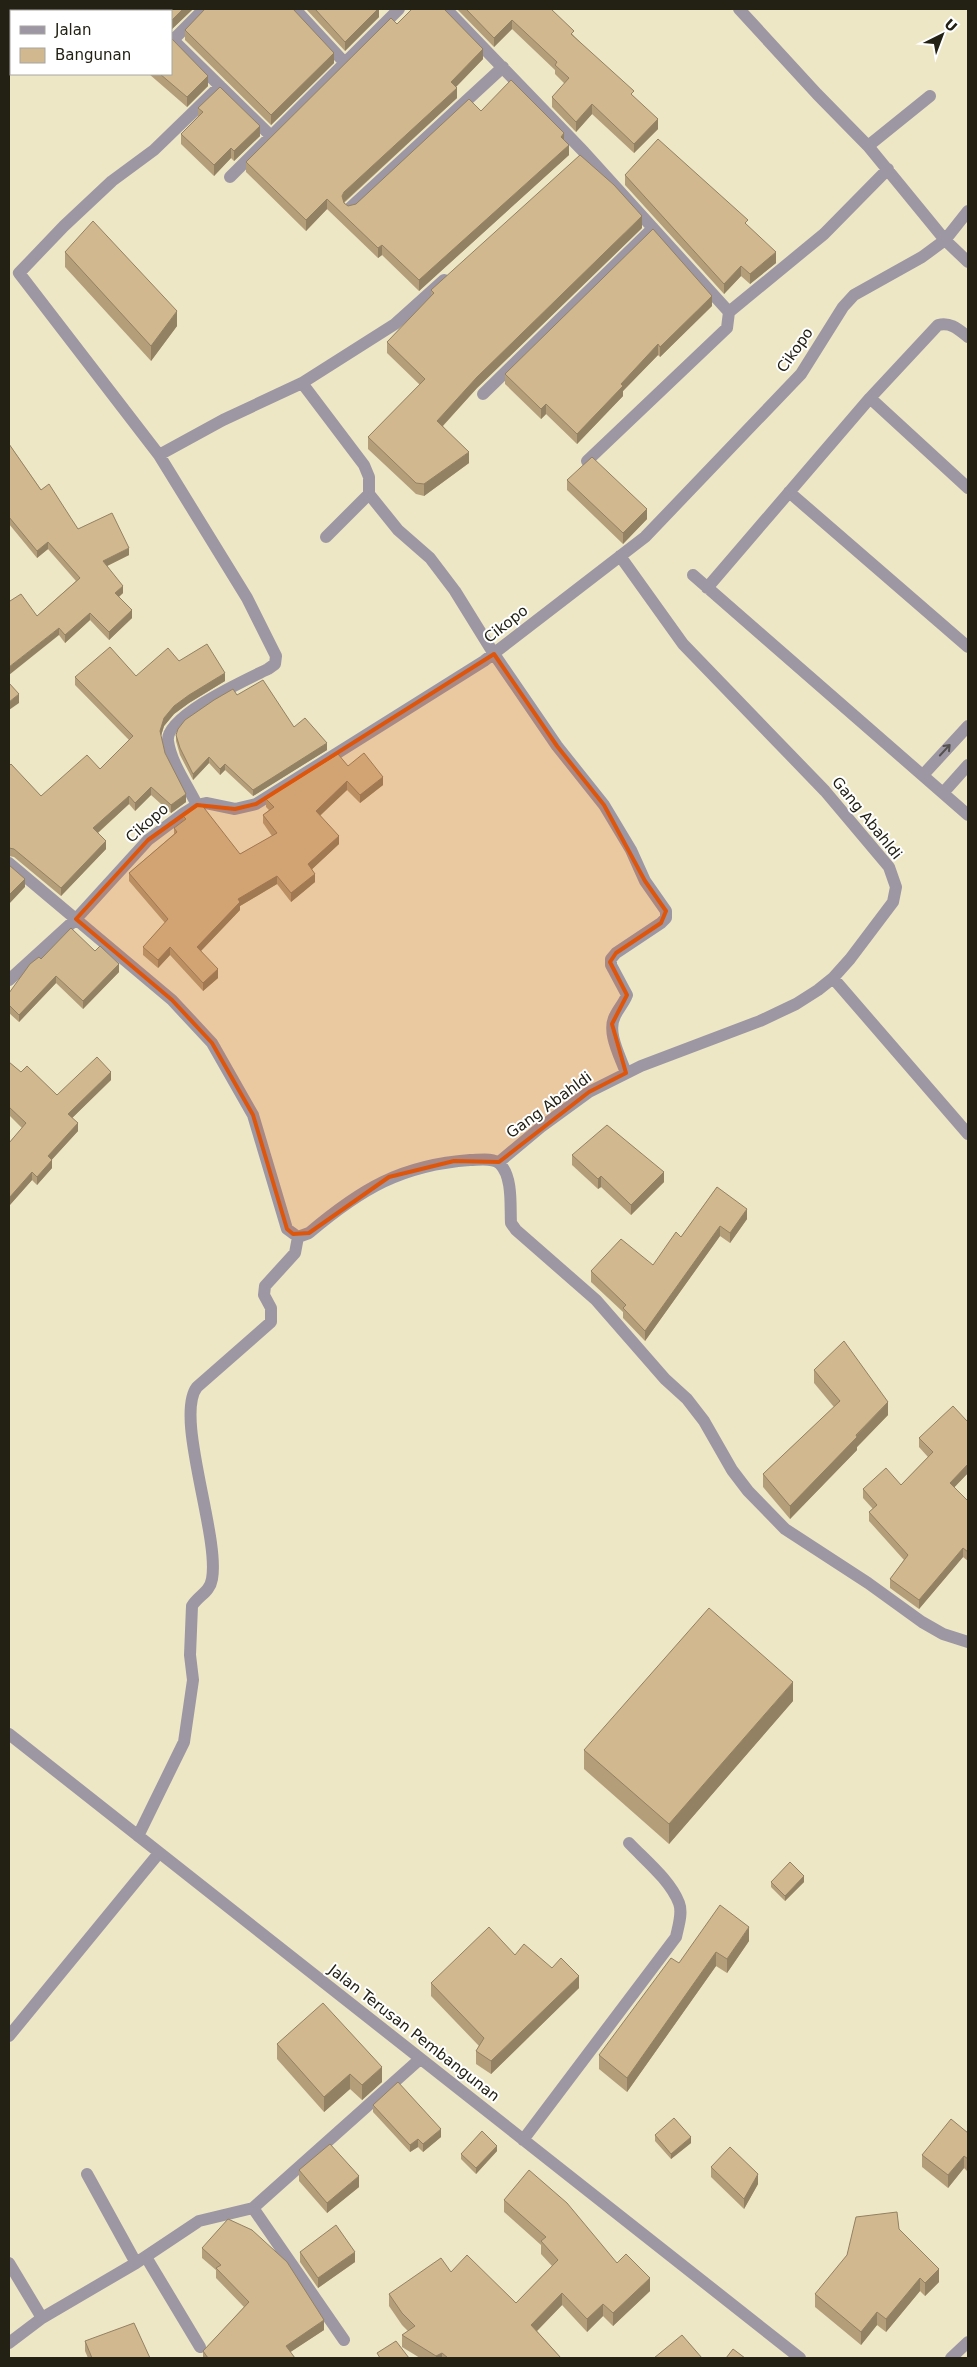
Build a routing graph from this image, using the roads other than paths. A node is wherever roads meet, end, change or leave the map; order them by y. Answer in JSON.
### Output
{"nodes":[{"id":1,"x":204,"y":9,"type":"edge"},
{"id":2,"x":294,"y":9,"type":"edge"},
{"id":3,"x":399,"y":9,"type":"edge"},
{"id":4,"x":446,"y":9,"type":"edge"},
{"id":5,"x":740,"y":9,"type":"edge"},
{"id":6,"x":172,"y":39,"type":"edge"},
{"id":7,"x":344,"y":62,"type":"junction"},
{"id":8,"x":502,"y":67,"type":"junction"},
{"id":9,"x":220,"y":86,"type":"junction"},
{"id":10,"x":930,"y":96,"type":"dead end"},
{"id":11,"x":270,"y":135,"type":"junction"},
{"id":12,"x":868,"y":146,"type":"junction"},
{"id":13,"x":888,"y":170,"type":"junction"},
{"id":14,"x":230,"y":177,"type":"dead end"},
{"id":15,"x":350,"y":208,"type":"edge"},
{"id":16,"x":968,"y":211,"type":"edge"},
{"id":17,"x":653,"y":228,"type":"junction"},
{"id":18,"x":945,"y":240,"type":"junction"},
{"id":19,"x":968,"y":262,"type":"edge"},
{"id":20,"x":453,"y":271,"type":"edge"},
{"id":21,"x":729,"y":312,"type":"junction"},
{"id":22,"x":968,"y":337,"type":"edge"},
{"id":23,"x":302,"y":383,"type":"junction"},
{"id":24,"x":483,"y":394,"type":"dead end"},
{"id":25,"x":870,"y":398,"type":"junction"},
{"id":26,"x":159,"y":455,"type":"junction"},
{"id":27,"x":587,"y":461,"type":"edge"},
{"id":28,"x":968,"y":488,"type":"edge"},
{"id":29,"x":790,"y":492,"type":"junction"},
{"id":30,"x":369,"y":494,"type":"junction"},
{"id":31,"x":326,"y":537,"type":"dead end"},
{"id":32,"x":620,"y":556,"type":"junction"},
{"id":33,"x":693,"y":575,"type":"dead end"},
{"id":34,"x":707,"y":588,"type":"junction"},
{"id":35,"x":968,"y":647,"type":"edge"},
{"id":36,"x":494,"y":654,"type":"junction"},
{"id":37,"x":968,"y":726,"type":"edge"},
{"id":38,"x":968,"y":765,"type":"edge"},
{"id":39,"x":922,"y":775,"type":"junction"},
{"id":40,"x":943,"y":793,"type":"junction"},
{"id":41,"x":197,"y":804,"type":"junction"},
{"id":42,"x":968,"y":815,"type":"edge"},
{"id":43,"x":9,"y":863,"type":"edge"},
{"id":44,"x":76,"y":919,"type":"junction"},
{"id":45,"x":833,"y":978,"type":"junction"},
{"id":46,"x":9,"y":980,"type":"edge"},
{"id":47,"x":626,"y":1073,"type":"junction"},
{"id":48,"x":968,"y":1134,"type":"edge"},
{"id":49,"x":499,"y":1162,"type":"junction"},
{"id":50,"x":298,"y":1237,"type":"junction"},
{"id":51,"x":968,"y":1642,"type":"edge"},
{"id":52,"x":9,"y":1734,"type":"edge"},
{"id":53,"x":138,"y":1836,"type":"junction"},
{"id":54,"x":630,"y":1843,"type":"dead end"},
{"id":55,"x":159,"y":1853,"type":"junction"},
{"id":56,"x":9,"y":2036,"type":"edge"},
{"id":57,"x":420,"y":2059,"type":"junction"},
{"id":58,"x":523,"y":2140,"type":"junction"},
{"id":59,"x":87,"y":2174,"type":"dead end"},
{"id":60,"x":253,"y":2208,"type":"junction"},
{"id":61,"x":141,"y":2260,"type":"junction"},
{"id":62,"x":9,"y":2263,"type":"edge"},
{"id":63,"x":42,"y":2318,"type":"junction"},
{"id":64,"x":344,"y":2340,"type":"dead end"},
{"id":65,"x":968,"y":2342,"type":"edge"},
{"id":66,"x":9,"y":2343,"type":"edge"},
{"id":67,"x":200,"y":2347,"type":"dead end"},
{"id":68,"x":800,"y":2358,"type":"edge"},
{"id":69,"x":951,"y":2358,"type":"edge"}],
"edges":[{"from":1,"to":6,"type":"street"},
{"from":2,"to":7,"type":"street"},
{"from":3,"to":7,"type":"street"},
{"from":4,"to":8,"type":"street"},
{"from":5,"to":12,"type":"street"},
{"from":6,"to":9,"type":"street"},
{"from":7,"to":11,"type":"street"},
{"from":8,"to":15,"type":"street"},
{"from":8,"to":17,"type":"street"},
{"from":9,"to":11,"type":"street"},
{"from":9,"to":26,"type":"street"},
{"from":10,"to":12,"type":"street"},
{"from":11,"to":14,"type":"street"},
{"from":12,"to":13,"type":"street"},
{"from":13,"to":18,"type":"street"},
{"from":13,"to":21,"type":"street"},
{"from":16,"to":18,"type":"street","name":"Cikopo"},
{"from":17,"to":21,"type":"street"},
{"from":17,"to":24,"type":"street"},
{"from":18,"to":19,"type":"street"},
{"from":18,"to":32,"type":"street","name":"Cikopo"},
{"from":20,"to":23,"type":"street"},
{"from":21,"to":27,"type":"street"},
{"from":22,"to":25,"type":"street"},
{"from":23,"to":26,"type":"street"},
{"from":23,"to":30,"type":"street"},
{"from":25,"to":28,"type":"street"},
{"from":25,"to":29,"type":"street"},
{"from":26,"to":41,"type":"street"},
{"from":29,"to":34,"type":"street"},
{"from":29,"to":35,"type":"street"},
{"from":30,"to":31,"type":"street"},
{"from":30,"to":36,"type":"street"},
{"from":32,"to":36,"type":"street","name":"Cikopo"},
{"from":32,"to":45,"type":"street","name":"Gang Abahldi"},
{"from":33,"to":34,"type":"street"},
{"from":34,"to":39,"type":"street"},
{"from":36,"to":41,"type":"street","name":"Cikopo"},
{"from":36,"to":47,"type":"street"},
{"from":39,"to":37,"type":"street","one_way":true},
{"from":38,"to":40,"type":"street"},
{"from":39,"to":40,"type":"street"},
{"from":40,"to":42,"type":"street"},
{"from":41,"to":44,"type":"street","name":"Cikopo"},
{"from":43,"to":44,"type":"street"},
{"from":44,"to":46,"type":"street","name":"Cikopo"},
{"from":44,"to":50,"type":"street"},
{"from":45,"to":47,"type":"street","name":"Gang Abahldi"},
{"from":45,"to":48,"type":"street"},
{"from":47,"to":49,"type":"street","name":"Gang Abahldi"},
{"from":49,"to":50,"type":"street"},
{"from":49,"to":51,"type":"street"},
{"from":50,"to":53,"type":"street"},
{"from":52,"to":53,"type":"street","name":"Jalan Terusan Pembangunan"},
{"from":53,"to":55,"type":"street","name":"Jalan Terusan Pembangunan"},
{"from":54,"to":58,"type":"street"},
{"from":55,"to":56,"type":"street"},
{"from":55,"to":57,"type":"street","name":"Jalan Terusan Pembangunan"},
{"from":57,"to":58,"type":"street","name":"Jalan Terusan Pembangunan"},
{"from":57,"to":60,"type":"street"},
{"from":58,"to":68,"type":"street","name":"Jalan Terusan Pembangunan"},
{"from":59,"to":61,"type":"street"},
{"from":60,"to":61,"type":"street"},
{"from":60,"to":64,"type":"street"},
{"from":61,"to":63,"type":"street"},
{"from":61,"to":67,"type":"street"},
{"from":62,"to":63,"type":"street"},
{"from":63,"to":66,"type":"street"},
{"from":65,"to":69,"type":"street"}]}
